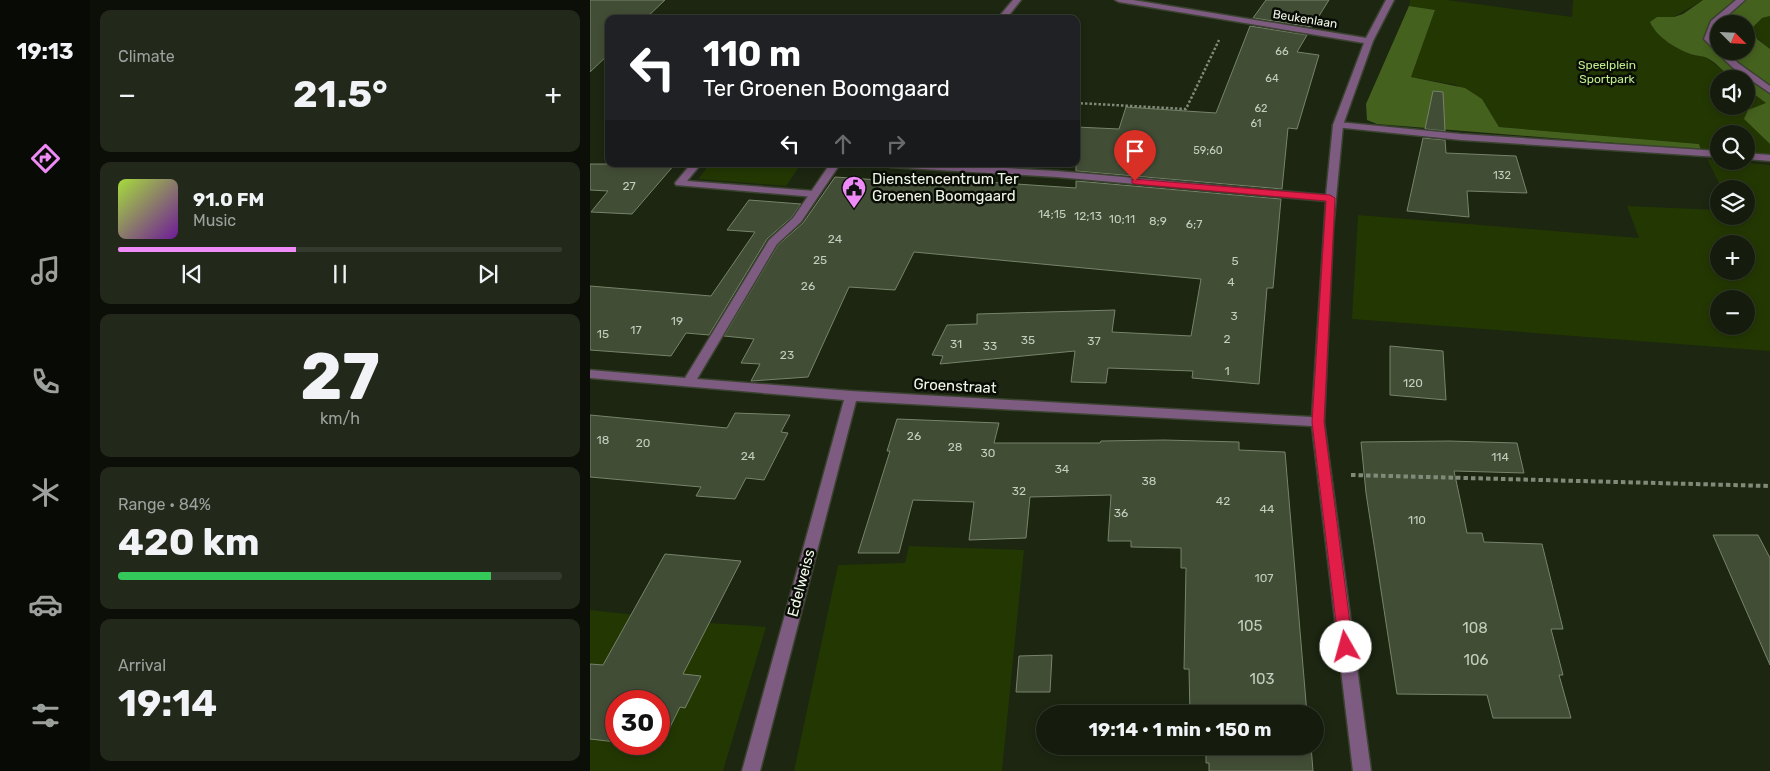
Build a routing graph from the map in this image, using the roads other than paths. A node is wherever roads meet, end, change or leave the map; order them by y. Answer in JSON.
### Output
{"nodes":[{"id":1,"x":1017,"y":0,"type":"edge"},
{"id":2,"x":1119,"y":0,"type":"edge"},
{"id":3,"x":1390,"y":0,"type":"edge"},
{"id":4,"x":1741,"y":0,"type":"edge"},
{"id":5,"x":1004,"y":15,"type":"edge"},
{"id":6,"x":1723,"y":15,"type":"edge"},
{"id":7,"x":1369,"y":41,"type":"junction"},
{"id":8,"x":1730,"y":60,"type":"edge"},
{"id":9,"x":1770,"y":90,"type":"edge"},
{"id":10,"x":1338,"y":125,"type":"junction"},
{"id":11,"x":1710,"y":153,"type":"edge"},
{"id":12,"x":1755,"y":157,"type":"edge"},
{"id":13,"x":1770,"y":158,"type":"edge"},
{"id":14,"x":693,"y":167,"type":"edge"},
{"id":15,"x":833,"y":167,"type":"edge"},
{"id":16,"x":940,"y":167,"type":"edge"},
{"id":17,"x":814,"y":194,"type":"junction"},
{"id":18,"x":1330,"y":198,"type":"junction"},
{"id":19,"x":590,"y":374,"type":"edge"},
{"id":20,"x":688,"y":383,"type":"junction"},
{"id":21,"x":851,"y":396,"type":"junction"},
{"id":22,"x":1318,"y":422,"type":"junction"},
{"id":23,"x":751,"y":771,"type":"edge"},
{"id":24,"x":1362,"y":771,"type":"edge"}],
"edges":[{"from":1,"to":5,"type":"street"},
{"from":2,"to":7,"type":"street","name":"Beukenlaan"},
{"from":3,"to":7,"type":"street"},
{"from":4,"to":6,"type":"street"},
{"from":7,"to":10,"type":"street"},
{"from":8,"to":9,"type":"street"},
{"from":10,"to":11,"type":"street"},
{"from":10,"to":18,"type":"street"},
{"from":12,"to":13,"type":"street"},
{"from":14,"to":17,"type":"street"},
{"from":15,"to":17,"type":"street"},
{"from":16,"to":18,"type":"street"},
{"from":17,"to":20,"type":"street"},
{"from":18,"to":22,"type":"street"},
{"from":19,"to":20,"type":"street","name":"Groenstraat"},
{"from":20,"to":21,"type":"street","name":"Groenstraat"},
{"from":21,"to":22,"type":"street","name":"Groenstraat"},
{"from":21,"to":23,"type":"street","name":"Edelweiss"},
{"from":22,"to":24,"type":"street"}]}
